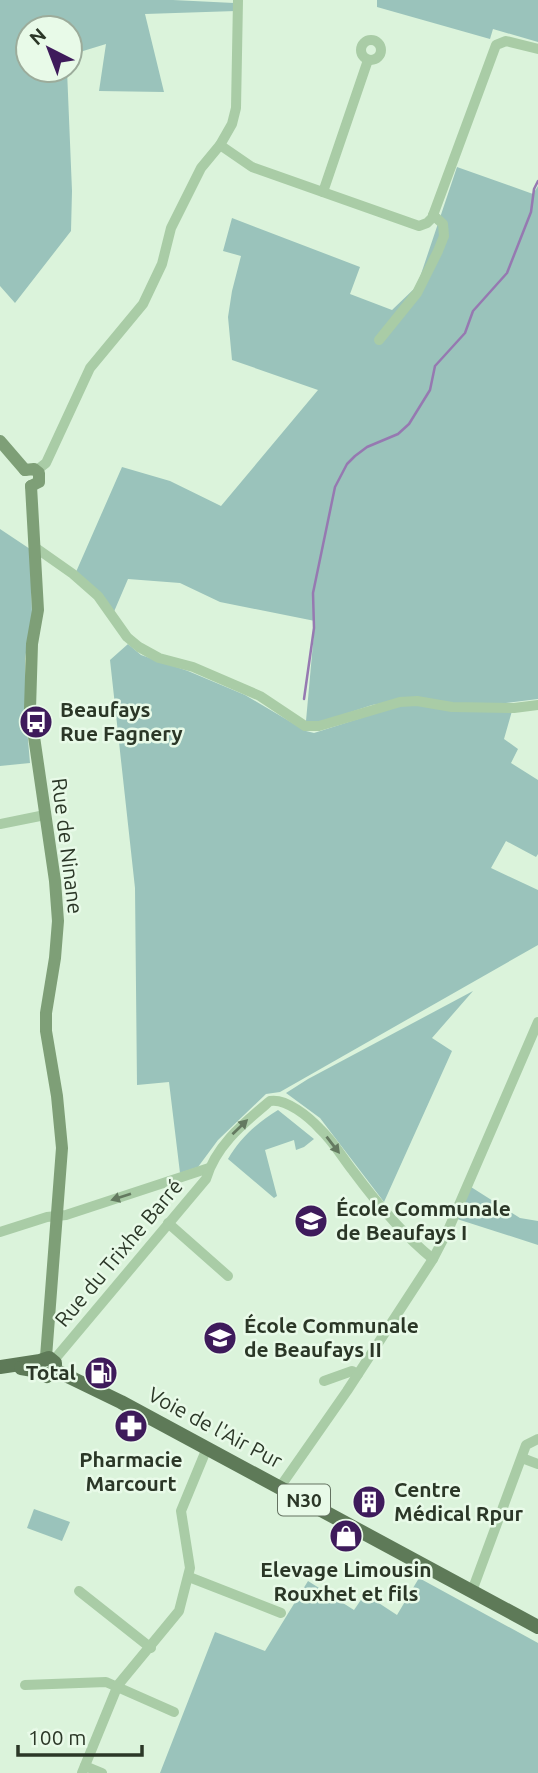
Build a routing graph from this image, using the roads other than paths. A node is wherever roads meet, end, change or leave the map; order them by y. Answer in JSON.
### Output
{"nodes":[{"id":1,"x":238,"y":0,"type":"edge"},
{"id":2,"x":538,"y":49,"type":"edge"},
{"id":3,"x":368,"y":60,"type":"dead end"},
{"id":4,"x":220,"y":145,"type":"junction"},
{"id":5,"x":323,"y":192,"type":"junction"},
{"id":6,"x":433,"y":215,"type":"junction"},
{"id":7,"x":379,"y":340,"type":"dead end"},
{"id":8,"x":0,"y":441,"type":"edge"},
{"id":9,"x":31,"y":470,"type":"junction"},
{"id":10,"x":36,"y":548,"type":"junction"},
{"id":11,"x":538,"y":705,"type":"edge"},
{"id":12,"x":45,"y":815,"type":"junction"},
{"id":13,"x":0,"y":824,"type":"edge"},
{"id":14,"x":538,"y":1022,"type":"edge"},
{"id":15,"x":209,"y":1168,"type":"junction"},
{"id":16,"x":58,"y":1217,"type":"junction"},
{"id":17,"x":168,"y":1223,"type":"junction"},
{"id":18,"x":0,"y":1232,"type":"edge"},
{"id":19,"x":433,"y":1259,"type":"junction"},
{"id":20,"x":228,"y":1276,"type":"dead end"},
{"id":21,"x":47,"y":1364,"type":"junction"},
{"id":22,"x":5,"y":1367,"type":"edge"},
{"id":23,"x":358,"y":1374,"type":"junction"},
{"id":24,"x":324,"y":1381,"type":"dead end"},
{"id":25,"x":538,"y":1439,"type":"edge"},
{"id":26,"x":207,"y":1448,"type":"junction"},
{"id":27,"x":522,"y":1458,"type":"junction"},
{"id":28,"x":538,"y":1464,"type":"edge"},
{"id":29,"x":280,"y":1487,"type":"junction"},
{"id":30,"x":189,"y":1577,"type":"junction"},
{"id":31,"x":79,"y":1591,"type":"dead end"},
{"id":32,"x":472,"y":1591,"type":"junction"},
{"id":33,"x":281,"y":1614,"type":"dead end"},
{"id":34,"x":538,"y":1627,"type":"edge"},
{"id":35,"x":151,"y":1648,"type":"junction"},
{"id":36,"x":25,"y":1685,"type":"dead end"},
{"id":37,"x":118,"y":1685,"type":"junction"},
{"id":38,"x":174,"y":1712,"type":"dead end"},
{"id":39,"x":83,"y":1770,"type":"edge"},
{"id":40,"x":102,"y":1773,"type":"edge"}],
"edges":[{"from":1,"to":4,"type":"street"},
{"from":2,"to":6,"type":"street"},
{"from":3,"to":5,"type":"street"},
{"from":4,"to":5,"type":"street"},
{"from":4,"to":9,"type":"street"},
{"from":5,"to":6,"type":"street"},
{"from":6,"to":7,"type":"street"},
{"from":8,"to":9,"type":"street"},
{"from":9,"to":10,"type":"street","name":"Rue de Ninane"},
{"from":10,"to":11,"type":"street"},
{"from":10,"to":12,"type":"street","name":"Rue de Ninane"},
{"from":12,"to":13,"type":"street"},
{"from":12,"to":16,"type":"street","name":"Rue de Ninane"},
{"from":14,"to":19,"type":"street"},
{"from":15,"to":16,"type":"street","one_way":true},
{"from":15,"to":17,"type":"street","name":"Rue du Trixhe Barré"},
{"from":15,"to":19,"type":"street","name":"Rue du Trixhe Barré","one_way":true},
{"from":16,"to":18,"type":"street"},
{"from":16,"to":21,"type":"street","name":"Rue de Ninane"},
{"from":17,"to":20,"type":"street"},
{"from":17,"to":21,"type":"street","name":"Rue du Trixhe Barré"},
{"from":19,"to":23,"type":"street"},
{"from":21,"to":22,"type":"main road"},
{"from":21,"to":26,"type":"main road","name":"Voie de l'Air Pur","number":"N30"},
{"from":23,"to":24,"type":"street"},
{"from":23,"to":29,"type":"street"},
{"from":25,"to":27,"type":"street"},
{"from":26,"to":29,"type":"main road","name":"Voie de l'Air Pur","number":"N30"},
{"from":26,"to":30,"type":"street"},
{"from":27,"to":28,"type":"street"},
{"from":27,"to":32,"type":"street"},
{"from":29,"to":32,"type":"main road","name":"Voie de l'Air Pur","number":"N30"},
{"from":30,"to":33,"type":"street"},
{"from":30,"to":35,"type":"street"},
{"from":31,"to":35,"type":"street"},
{"from":32,"to":34,"type":"main road","name":"Voie de l'Air Pur","number":"N30"},
{"from":35,"to":37,"type":"street"},
{"from":36,"to":37,"type":"street"},
{"from":37,"to":38,"type":"street"},
{"from":37,"to":39,"type":"street"},
{"from":39,"to":40,"type":"street"}]}
